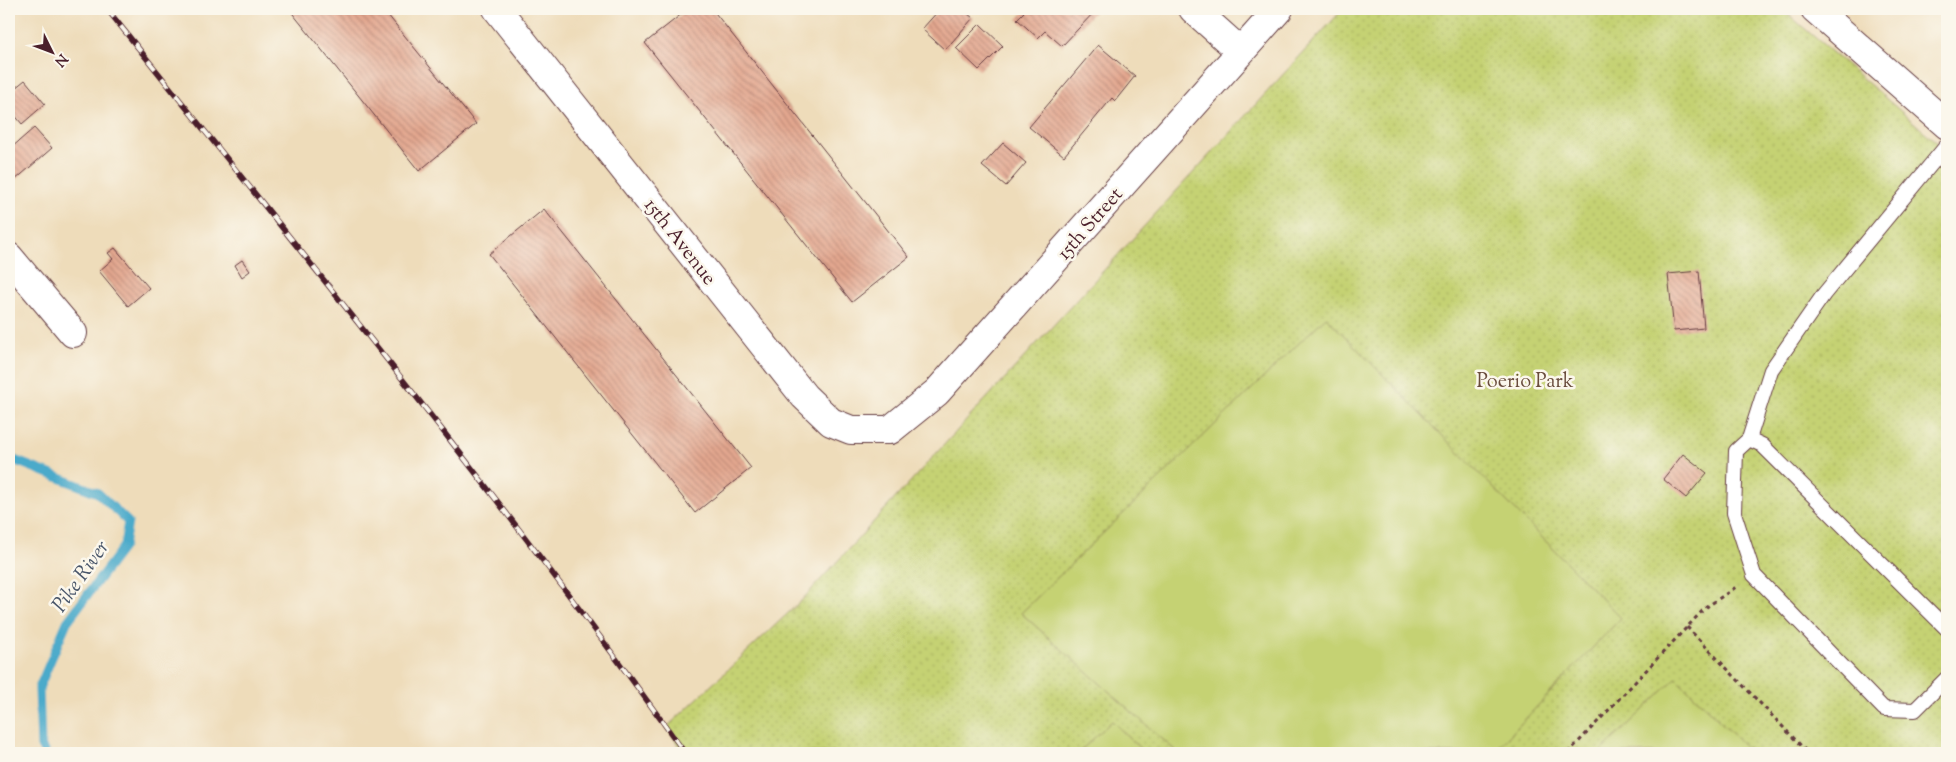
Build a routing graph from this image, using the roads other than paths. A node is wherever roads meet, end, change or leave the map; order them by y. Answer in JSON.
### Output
{"nodes":[{"id":1,"x":497,"y":9,"type":"edge"},
{"id":2,"x":1193,"y":9,"type":"edge"},
{"id":3,"x":1279,"y":9,"type":"edge"},
{"id":4,"x":1815,"y":9,"type":"edge"},
{"id":5,"x":1240,"y":51,"type":"junction"},
{"id":6,"x":1947,"y":125,"type":"edge"},
{"id":7,"x":1947,"y":145,"type":"edge"},
{"id":8,"x":9,"y":257,"type":"edge"},
{"id":9,"x":73,"y":333,"type":"dead end"},
{"id":10,"x":890,"y":430,"type":"joint"},
{"id":11,"x":1749,"y":439,"type":"junction"},
{"id":12,"x":1947,"y":629,"type":"edge"},
{"id":13,"x":1947,"y":678,"type":"edge"}],
"edges":[{"from":1,"to":10,"type":"street","name":"15th Avenue"},
{"from":2,"to":5,"type":"street"},
{"from":3,"to":5,"type":"street","name":"15th Street"},
{"from":4,"to":6,"type":"street"},
{"from":5,"to":10,"type":"street","name":"15th Street"},
{"from":7,"to":11,"type":"lane"},
{"from":8,"to":9,"type":"street"},
{"from":11,"to":12,"type":"lane"},
{"from":11,"to":13,"type":"lane"}]}
